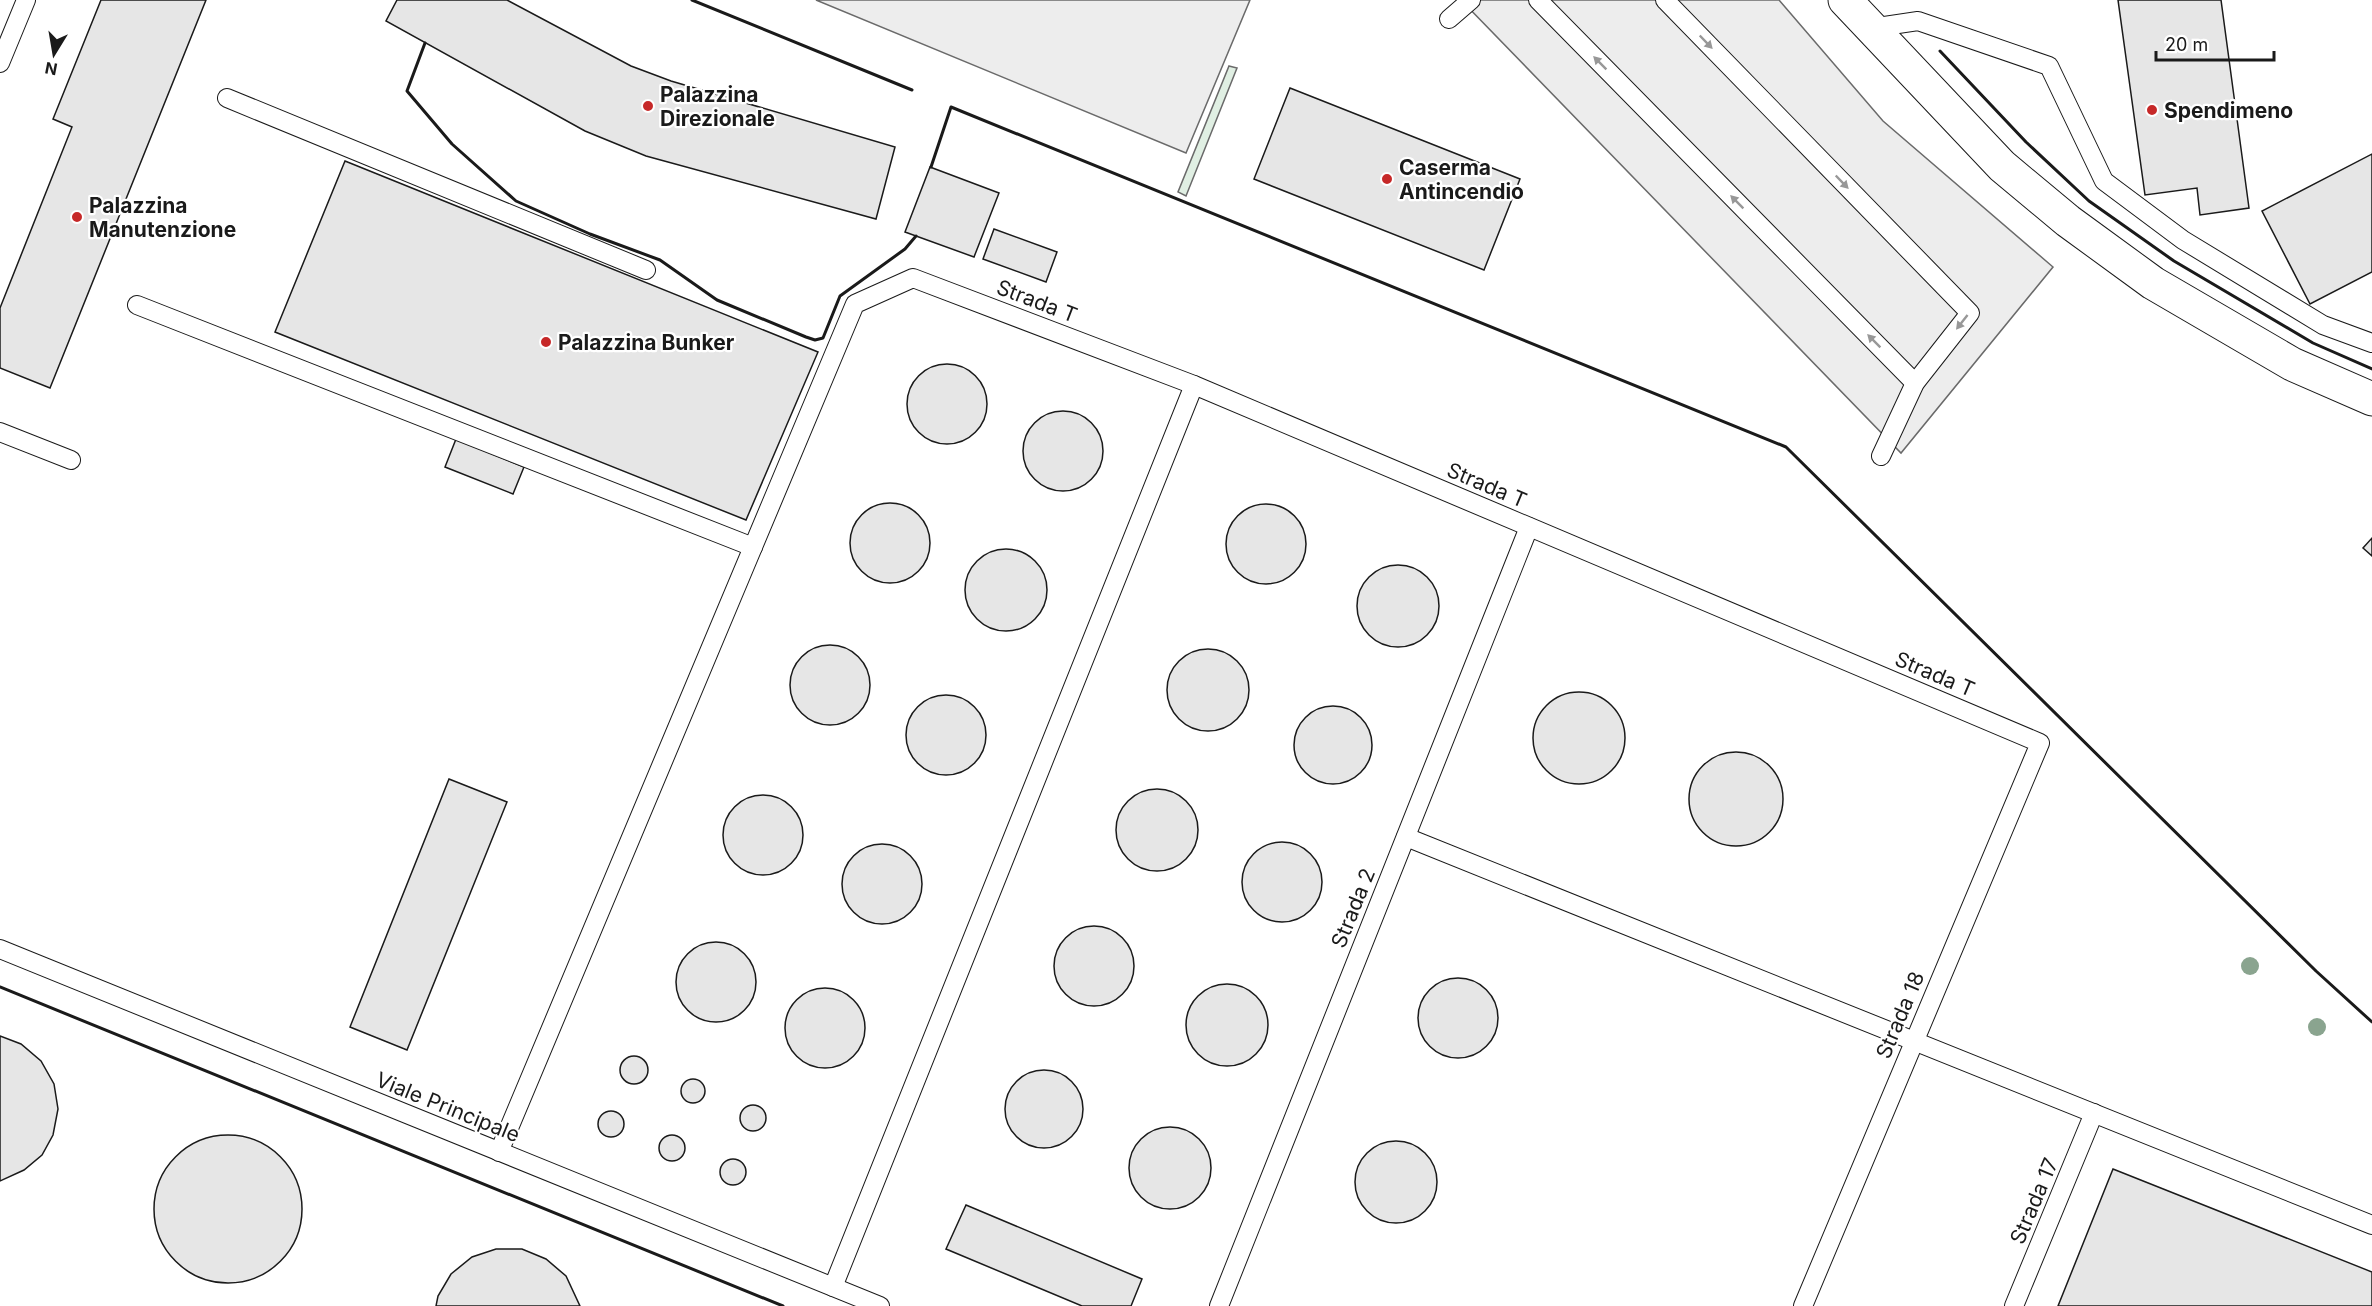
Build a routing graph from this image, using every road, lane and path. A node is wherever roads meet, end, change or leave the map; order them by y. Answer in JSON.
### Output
{"nodes":[{"id":1,"x":26,"y":0,"type":"edge"},
{"id":2,"x":1471,"y":0,"type":"edge"},
{"id":3,"x":1538,"y":0,"type":"edge"},
{"id":4,"x":1665,"y":0,"type":"edge"},
{"id":5,"x":1845,"y":0,"type":"edge"},
{"id":6,"x":1449,"y":19,"type":"dead end"},
{"id":7,"x":1871,"y":28,"type":"junction"},
{"id":8,"x":0,"y":63,"type":"edge"},
{"id":9,"x":226,"y":98,"type":"dead end"},
{"id":10,"x":646,"y":270,"type":"dead end"},
{"id":11,"x":137,"y":305,"type":"dead end"},
{"id":12,"x":2372,"y":343,"type":"edge"},
{"id":13,"x":1915,"y":383,"type":"junction"},
{"id":14,"x":1194,"y":385,"type":"junction"},
{"id":15,"x":2372,"y":399,"type":"edge"},
{"id":16,"x":0,"y":432,"type":"edge"},
{"id":17,"x":1881,"y":456,"type":"dead end"},
{"id":18,"x":70,"y":460,"type":"dead end"},
{"id":19,"x":1529,"y":527,"type":"junction"},
{"id":20,"x":753,"y":547,"type":"junction"},
{"id":21,"x":2040,"y":742,"type":"joint"},
{"id":22,"x":1406,"y":837,"type":"junction"},
{"id":23,"x":0,"y":949,"type":"edge"},
{"id":24,"x":1914,"y":1041,"type":"junction"},
{"id":25,"x":2094,"y":1113,"type":"junction"},
{"id":26,"x":499,"y":1152,"type":"junction"},
{"id":27,"x":2372,"y":1225,"type":"edge"},
{"id":28,"x":833,"y":1287,"type":"junction"},
{"id":29,"x":880,"y":1306,"type":"edge"},
{"id":30,"x":1219,"y":1306,"type":"edge"},
{"id":31,"x":1803,"y":1306,"type":"edge"},
{"id":32,"x":2014,"y":1306,"type":"edge"}],
"edges":[{"from":1,"to":8,"type":"lane"},
{"from":2,"to":6,"type":"lane"},
{"from":13,"to":3,"type":"lane","one_way":true},
{"from":4,"to":13,"type":"lane","one_way":true},
{"from":5,"to":7,"type":"main road"},
{"from":7,"to":12,"type":"lane"},
{"from":7,"to":15,"type":"main road"},
{"from":9,"to":10,"type":"lane"},
{"from":11,"to":20,"type":"lane"},
{"from":13,"to":17,"type":"lane"},
{"from":14,"to":19,"type":"lane","name":"Strada T"},
{"from":14,"to":20,"type":"lane","name":"Strada T"},
{"from":14,"to":28,"type":"lane"},
{"from":16,"to":18,"type":"lane"},
{"from":19,"to":21,"type":"lane","name":"Strada T"},
{"from":19,"to":22,"type":"lane","name":"Strada 2"},
{"from":20,"to":26,"type":"lane"},
{"from":21,"to":24,"type":"lane","name":"Strada 18"},
{"from":22,"to":24,"type":"lane"},
{"from":22,"to":30,"type":"lane","name":"Strada 2"},
{"from":23,"to":26,"type":"lane","name":"Viale Principale"},
{"from":24,"to":25,"type":"lane"},
{"from":24,"to":31,"type":"lane","name":"Strada 18"},
{"from":25,"to":27,"type":"lane"},
{"from":25,"to":32,"type":"lane","name":"Strada 17"},
{"from":26,"to":28,"type":"lane","name":"Viale Principale"},
{"from":28,"to":29,"type":"lane","name":"Viale Principale"}]}
